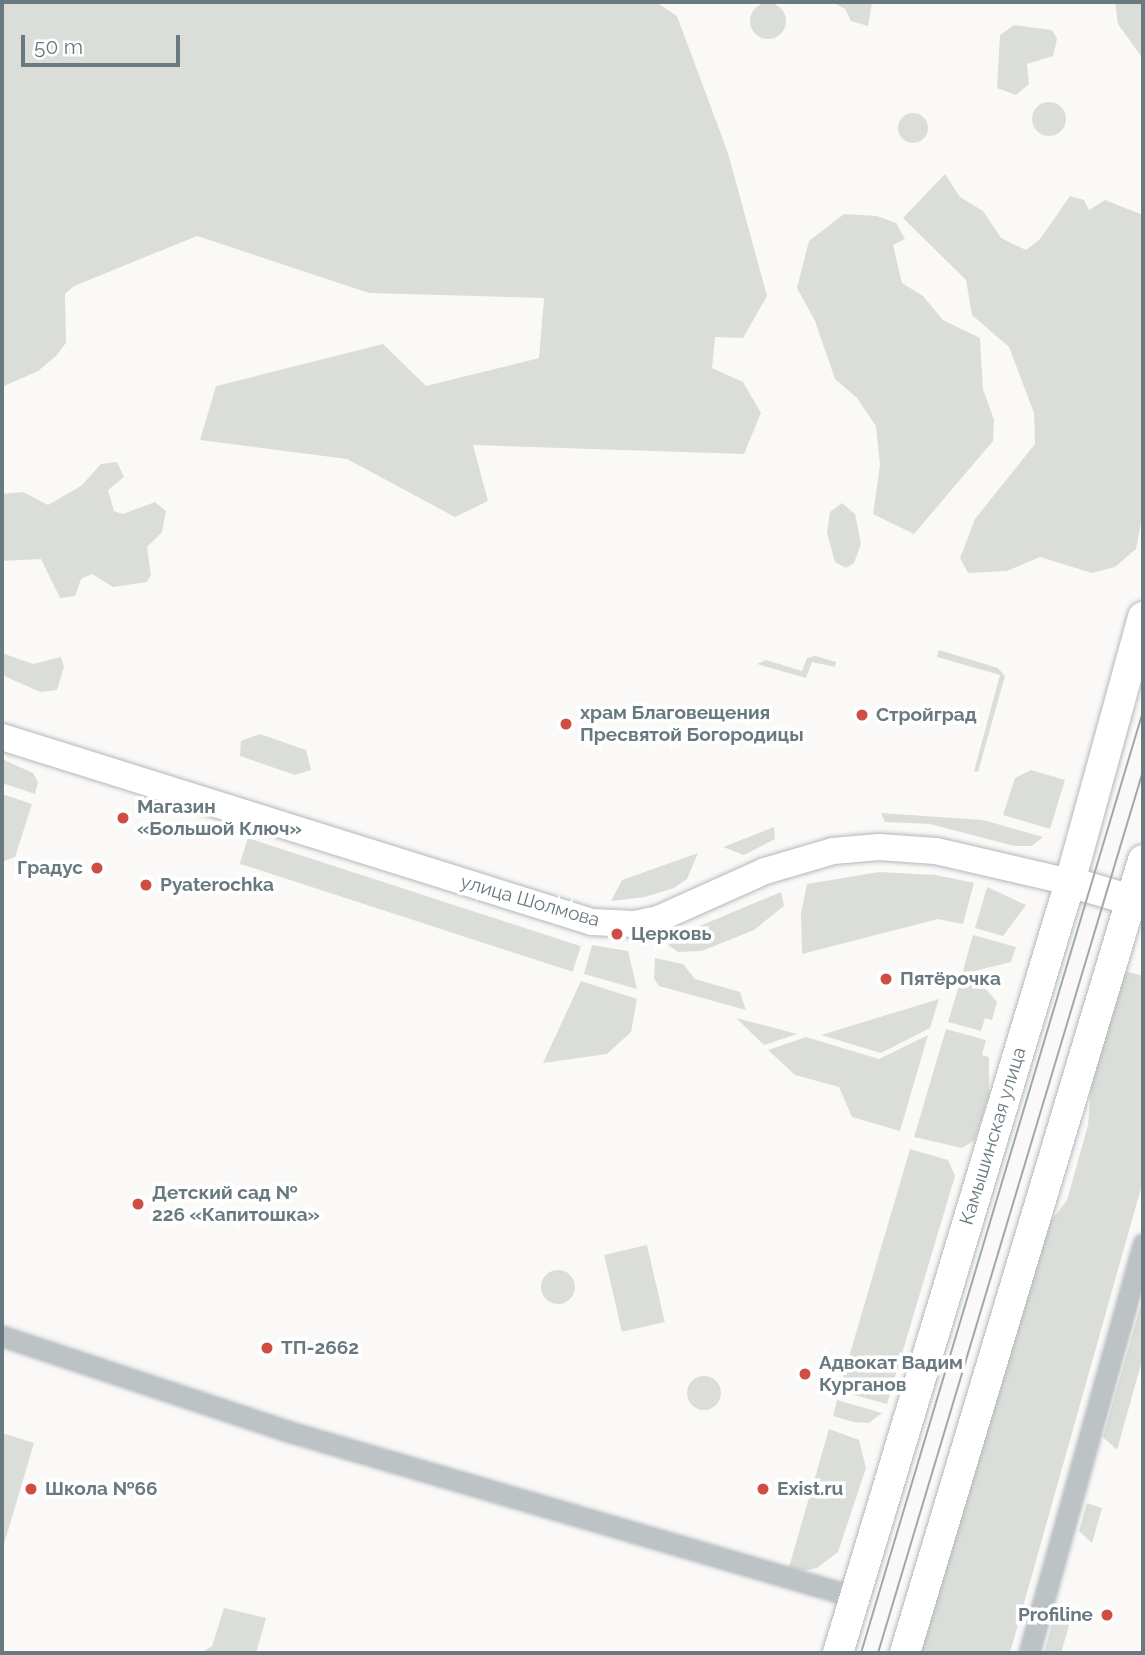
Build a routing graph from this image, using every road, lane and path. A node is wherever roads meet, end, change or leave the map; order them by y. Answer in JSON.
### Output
{"nodes":[{"id":1,"x":1143,"y":617,"type":"edge"},
{"id":2,"x":2,"y":737,"type":"edge"},
{"id":3,"x":1143,"y":860,"type":"edge"},
{"id":4,"x":1070,"y":882,"type":"junction"},
{"id":5,"x":1137,"y":902,"type":"edge"},
{"id":6,"x":1143,"y":1244,"type":"edge"},
{"id":7,"x":2,"y":1336,"type":"edge"},
{"id":8,"x":855,"y":1597,"type":"junction"},
{"id":9,"x":838,"y":1653,"type":"edge"},
{"id":10,"x":905,"y":1653,"type":"edge"},
{"id":11,"x":1028,"y":1653,"type":"edge"}],
"edges":[{"from":1,"to":4,"type":"main road","name":"Камышинская улица"},
{"from":2,"to":4,"type":"street","name":"улица Шолмова"},
{"from":3,"to":5,"type":"main road"},
{"from":4,"to":5,"type":"main road","name":"улица Шолмова"},
{"from":4,"to":8,"type":"main road","name":"Камышинская улица"},
{"from":5,"to":10,"type":"main road"},
{"from":6,"to":11,"type":"street"},
{"from":7,"to":8,"type":"street"},
{"from":8,"to":9,"type":"main road","name":"Камышинская улица"}]}
